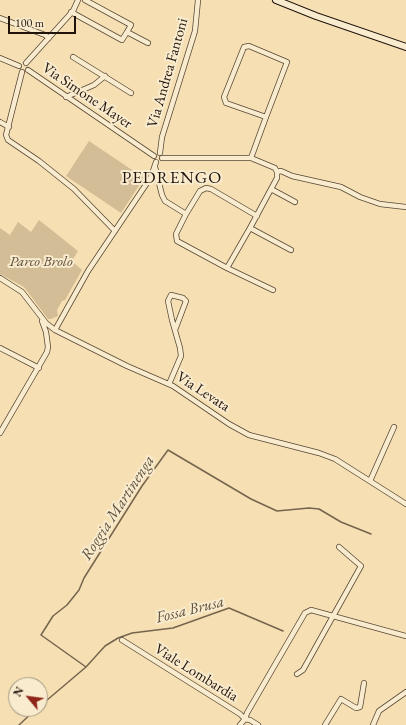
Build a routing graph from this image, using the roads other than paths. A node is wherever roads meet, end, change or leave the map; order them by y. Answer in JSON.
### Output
{"nodes":[{"id":1,"x":78,"y":0,"type":"edge"},
{"id":2,"x":85,"y":0,"type":"edge"},
{"id":3,"x":198,"y":0,"type":"edge"},
{"id":4,"x":276,"y":0,"type":"edge"},
{"id":5,"x":71,"y":12,"type":"junction"},
{"id":6,"x":0,"y":18,"type":"edge"},
{"id":7,"x":127,"y":32,"type":"junction"},
{"id":8,"x":49,"y":38,"type":"junction"},
{"id":9,"x":148,"y":43,"type":"dead end"},
{"id":10,"x":406,"y":47,"type":"edge"},
{"id":11,"x":74,"y":57,"type":"dead end"},
{"id":12,"x":0,"y":58,"type":"edge"},
{"id":13,"x":26,"y":63,"type":"junction"},
{"id":14,"x":20,"y":66,"type":"junction"},
{"id":15,"x":28,"y":70,"type":"junction"},
{"id":16,"x":22,"y":72,"type":"junction"},
{"id":17,"x":105,"y":76,"type":"junction"},
{"id":18,"x":131,"y":93,"type":"dead end"},
{"id":19,"x":66,"y":96,"type":"junction"},
{"id":20,"x":266,"y":117,"type":"junction"},
{"id":21,"x":0,"y":122,"type":"edge"},
{"id":22,"x":9,"y":127,"type":"junction"},
{"id":23,"x":154,"y":156,"type":"junction"},
{"id":24,"x":161,"y":156,"type":"junction"},
{"id":25,"x":251,"y":158,"type":"junction"},
{"id":26,"x":156,"y":162,"type":"junction"},
{"id":27,"x":155,"y":167,"type":"junction"},
{"id":28,"x":277,"y":172,"type":"junction"},
{"id":29,"x":271,"y":189,"type":"junction"},
{"id":30,"x":295,"y":202,"type":"dead end"},
{"id":31,"x":406,"y":207,"type":"edge"},
{"id":32,"x":186,"y":214,"type":"junction"},
{"id":33,"x":257,"y":216,"type":"junction"},
{"id":34,"x":250,"y":228,"type":"junction"},
{"id":35,"x":115,"y":231,"type":"junction"},
{"id":36,"x":291,"y":250,"type":"dead end"},
{"id":37,"x":227,"y":268,"type":"junction"},
{"id":38,"x":0,"y":278,"type":"edge"},
{"id":39,"x":273,"y":290,"type":"dead end"},
{"id":40,"x":40,"y":316,"type":"junction"},
{"id":41,"x":55,"y":330,"type":"junction"},
{"id":42,"x":175,"y":330,"type":"junction"},
{"id":43,"x":0,"y":348,"type":"edge"},
{"id":44,"x":39,"y":368,"type":"junction"},
{"id":45,"x":169,"y":384,"type":"junction"},
{"id":46,"x":394,"y":427,"type":"dead end"},
{"id":47,"x":0,"y":433,"type":"edge"},
{"id":48,"x":370,"y":481,"type":"junction"},
{"id":49,"x":406,"y":504,"type":"edge"},
{"id":50,"x":339,"y":547,"type":"dead end"},
{"id":51,"x":333,"y":616,"type":"junction"},
{"id":52,"x":406,"y":636,"type":"edge"},
{"id":53,"x":122,"y":640,"type":"dead end"},
{"id":54,"x":298,"y":674,"type":"dead end"},
{"id":55,"x":364,"y":683,"type":"dead end"},
{"id":56,"x":406,"y":692,"type":"edge"},
{"id":57,"x":245,"y":719,"type":"junction"},
{"id":58,"x":240,"y":725,"type":"edge"},
{"id":59,"x":258,"y":725,"type":"edge"},
{"id":60,"x":325,"y":725,"type":"edge"},
{"id":61,"x":373,"y":725,"type":"edge"}],
"edges":[{"from":1,"to":5,"type":"street"},
{"from":2,"to":7,"type":"street"},
{"from":3,"to":24,"type":"street","name":"Via Andrea Fantoni"},
{"from":4,"to":10,"type":"street"},
{"from":5,"to":7,"type":"street"},
{"from":5,"to":8,"type":"street"},
{"from":6,"to":8,"type":"street"},
{"from":7,"to":9,"type":"street"},
{"from":8,"to":13,"type":"street"},
{"from":11,"to":17,"type":"street"},
{"from":12,"to":14,"type":"street"},
{"from":13,"to":14,"type":"street"},
{"from":13,"to":15,"type":"street"},
{"from":14,"to":16,"type":"street"},
{"from":15,"to":16,"type":"street"},
{"from":15,"to":19,"type":"street","name":"Via Simone Mayer"},
{"from":16,"to":22,"type":"street"},
{"from":17,"to":18,"type":"street"},
{"from":17,"to":19,"type":"street"},
{"from":19,"to":23,"type":"street","name":"Via Simone Mayer"},
{"from":20,"to":20,"type":"street"},
{"from":20,"to":25,"type":"street"},
{"from":21,"to":22,"type":"street"},
{"from":22,"to":35,"type":"street"},
{"from":23,"to":24,"type":"street"},
{"from":23,"to":26,"type":"street"},
{"from":24,"to":25,"type":"street"},
{"from":24,"to":26,"type":"street"},
{"from":25,"to":28,"type":"street"},
{"from":26,"to":27,"type":"street"},
{"from":27,"to":32,"type":"street"},
{"from":27,"to":35,"type":"street"},
{"from":28,"to":29,"type":"street"},
{"from":28,"to":31,"type":"street"},
{"from":29,"to":30,"type":"street"},
{"from":29,"to":33,"type":"street"},
{"from":32,"to":33,"type":"street"},
{"from":32,"to":37,"type":"street"},
{"from":33,"to":34,"type":"street"},
{"from":34,"to":36,"type":"street"},
{"from":34,"to":37,"type":"street"},
{"from":35,"to":41,"type":"street"},
{"from":37,"to":39,"type":"street"},
{"from":38,"to":40,"type":"street","name":"Via Levata"},
{"from":40,"to":41,"type":"street","name":"Via Levata"},
{"from":40,"to":44,"type":"street"},
{"from":41,"to":45,"type":"street","name":"Via Levata"},
{"from":42,"to":42,"type":"street"},
{"from":42,"to":45,"type":"street"},
{"from":43,"to":44,"type":"street"},
{"from":44,"to":47,"type":"street"},
{"from":45,"to":48,"type":"street","name":"Via Levata"},
{"from":46,"to":48,"type":"street"},
{"from":48,"to":49,"type":"street","name":"Via Levata"},
{"from":50,"to":51,"type":"street"},
{"from":51,"to":52,"type":"street"},
{"from":51,"to":54,"type":"street"},
{"from":51,"to":57,"type":"street"},
{"from":53,"to":57,"type":"street","name":"Viale Lombardia"},
{"from":55,"to":60,"type":"street"},
{"from":56,"to":61,"type":"street"},
{"from":57,"to":58,"type":"street"},
{"from":57,"to":59,"type":"street","name":"Viale Lombardia"}]}
